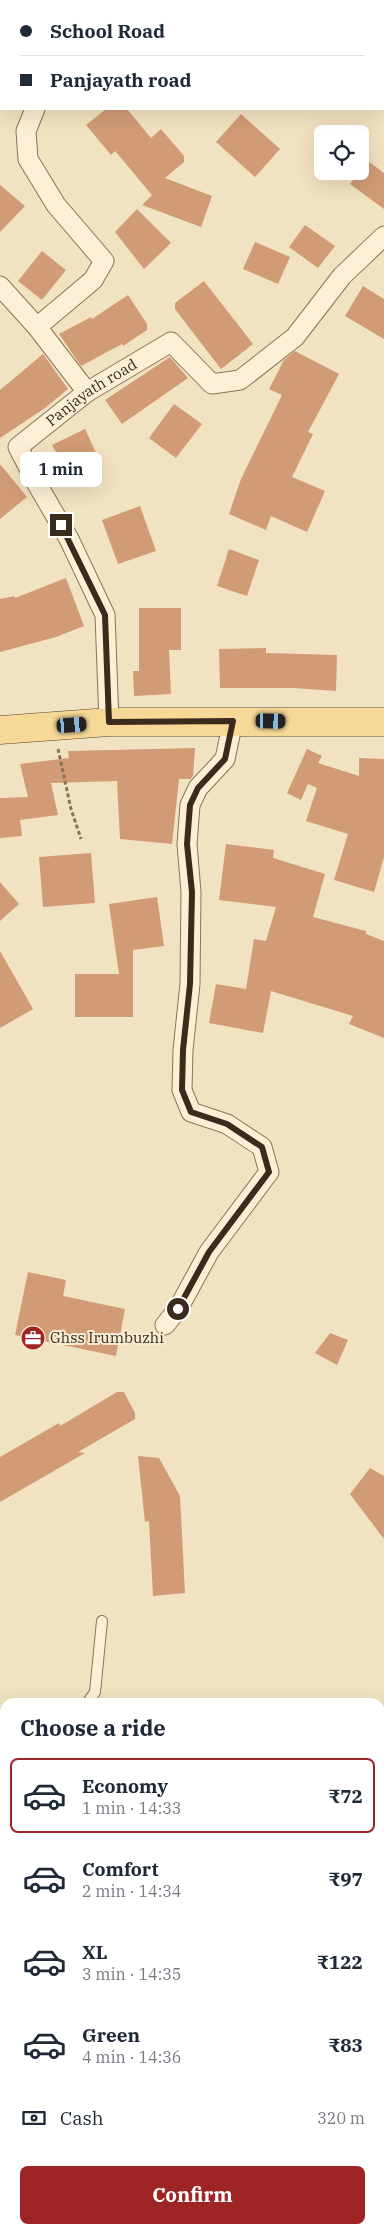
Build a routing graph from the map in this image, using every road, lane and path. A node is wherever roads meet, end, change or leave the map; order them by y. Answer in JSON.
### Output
{"nodes":[{"id":1,"x":35,"y":110,"type":"edge"},
{"id":2,"x":384,"y":236,"type":"edge"},
{"id":3,"x":0,"y":286,"type":"edge"},
{"id":4,"x":37,"y":327,"type":"junction"},
{"id":5,"x":87,"y":392,"type":"junction"},
{"id":6,"x":233,"y":721,"type":"junction"},
{"id":7,"x":109,"y":722,"type":"junction"},
{"id":8,"x":384,"y":722,"type":"edge"},
{"id":9,"x":53,"y":726,"type":"junction"},
{"id":10,"x":0,"y":730,"type":"edge"},
{"id":11,"x":81,"y":839,"type":"dead end"},
{"id":12,"x":165,"y":1325,"type":"dead end"},
{"id":13,"x":102,"y":1621,"type":"dead end"},
{"id":14,"x":91,"y":1698,"type":"edge"}],
"edges":[{"from":1,"to":4,"type":"street"},
{"from":2,"to":5,"type":"street","name":"Panjayath road"},
{"from":3,"to":4,"type":"street"},
{"from":4,"to":5,"type":"street"},
{"from":5,"to":7,"type":"street","name":"Panjayath road"},
{"from":6,"to":7,"type":"main road"},
{"from":6,"to":8,"type":"main road"},
{"from":6,"to":12,"type":"street"},
{"from":7,"to":9,"type":"main road"},
{"from":9,"to":10,"type":"main road"},
{"from":9,"to":11,"type":"path"},
{"from":13,"to":14,"type":"lane"}]}
